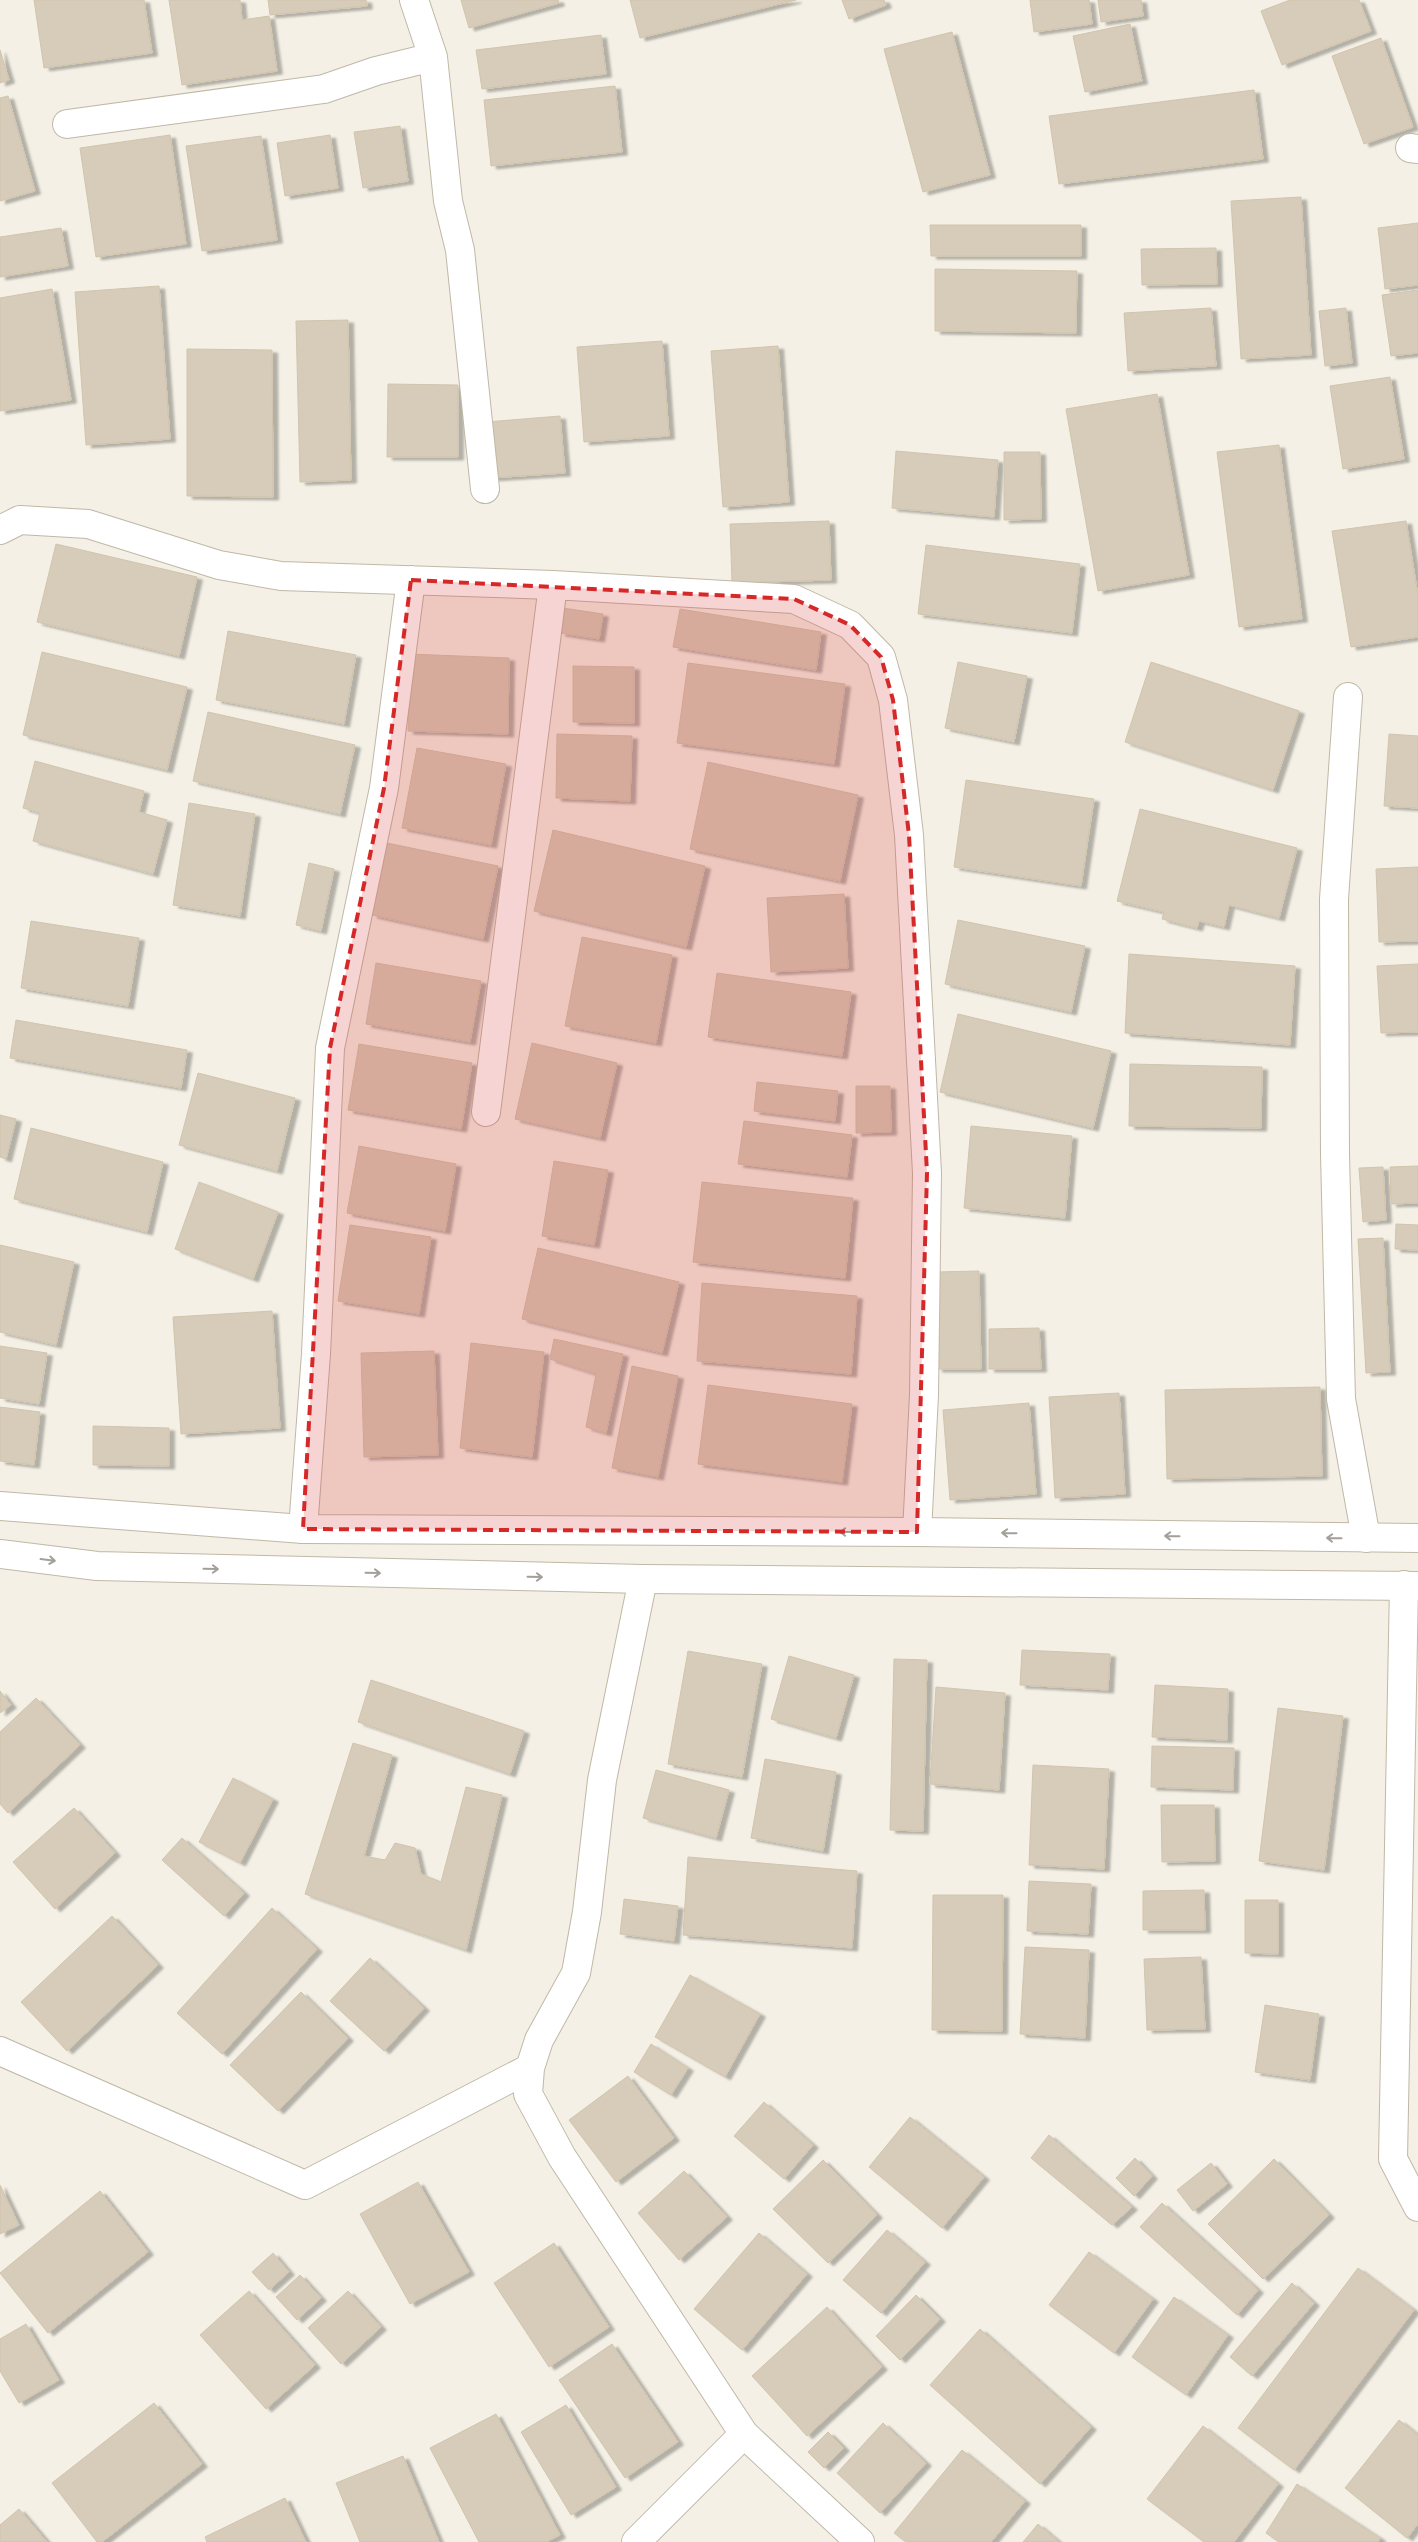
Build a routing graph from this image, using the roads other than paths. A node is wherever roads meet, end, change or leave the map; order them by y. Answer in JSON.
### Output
{"nodes":[{"id":1,"x":414,"y":0,"type":"edge"},
{"id":2,"x":433,"y":57,"type":"junction"},
{"id":3,"x":67,"y":124,"type":"dead end"},
{"id":4,"x":484,"y":489,"type":"dead end"},
{"id":5,"x":0,"y":530,"type":"edge"},
{"id":6,"x":410,"y":580,"type":"junction"},
{"id":7,"x":553,"y":585,"type":"junction"},
{"id":8,"x":1348,"y":697,"type":"dead end"},
{"id":9,"x":486,"y":1112,"type":"dead end"},
{"id":10,"x":0,"y":1506,"type":"edge"},
{"id":11,"x":303,"y":1529,"type":"junction"},
{"id":12,"x":917,"y":1532,"type":"junction"},
{"id":13,"x":1366,"y":1538,"type":"junction"},
{"id":14,"x":1418,"y":1538,"type":"edge"},
{"id":15,"x":0,"y":1554,"type":"edge"},
{"id":16,"x":643,"y":1579,"type":"junction"},
{"id":17,"x":1411,"y":1585,"type":"edge"},
{"id":18,"x":0,"y":2051,"type":"edge"},
{"id":19,"x":530,"y":2068,"type":"junction"},
{"id":20,"x":1418,"y":2207,"type":"edge"},
{"id":21,"x":744,"y":2434,"type":"junction"},
{"id":22,"x":636,"y":2542,"type":"edge"},
{"id":23,"x":860,"y":2542,"type":"edge"}],
"edges":[{"from":1,"to":2,"type":"street"},
{"from":2,"to":3,"type":"street"},
{"from":2,"to":4,"type":"street"},
{"from":5,"to":6,"type":"street"},
{"from":6,"to":7,"type":"street"},
{"from":6,"to":11,"type":"street"},
{"from":7,"to":9,"type":"street"},
{"from":7,"to":12,"type":"street"},
{"from":8,"to":13,"type":"street"},
{"from":10,"to":11,"type":"street"},
{"from":12,"to":11,"type":"street","one_way":true},
{"from":13,"to":12,"type":"street","one_way":true},
{"from":13,"to":14,"type":"street"},
{"from":15,"to":16,"type":"street","one_way":true},
{"from":16,"to":17,"type":"street"},
{"from":16,"to":19,"type":"street"},
{"from":17,"to":20,"type":"street"},
{"from":18,"to":19,"type":"street"},
{"from":19,"to":21,"type":"street"},
{"from":21,"to":22,"type":"street"},
{"from":21,"to":23,"type":"street"}]}
